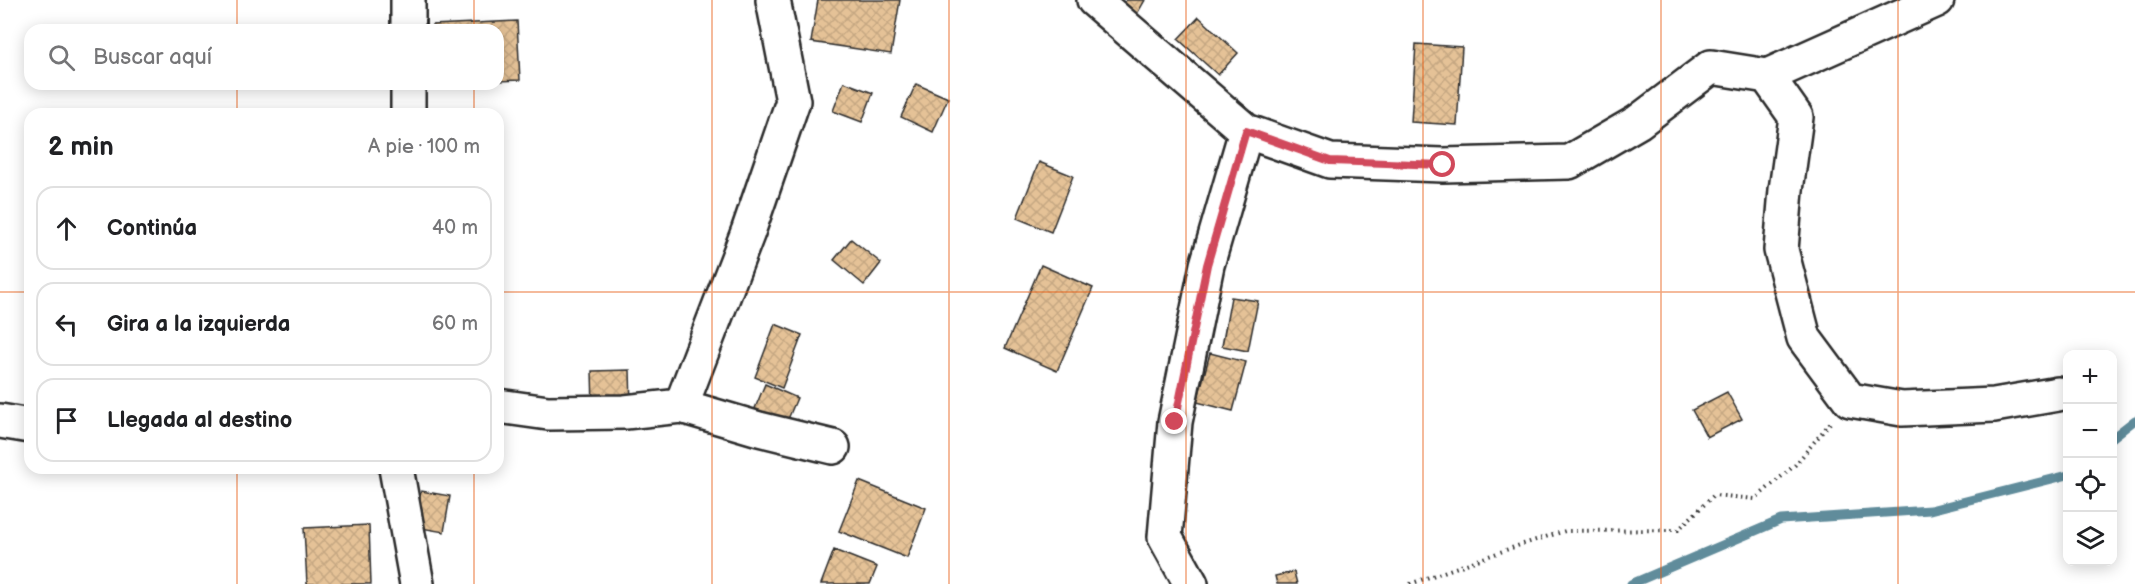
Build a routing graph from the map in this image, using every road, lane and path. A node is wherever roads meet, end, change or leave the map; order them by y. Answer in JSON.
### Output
{"nodes":[{"id":1,"x":408,"y":0,"type":"edge"},
{"id":2,"x":773,"y":0,"type":"edge"},
{"id":3,"x":1094,"y":0,"type":"edge"},
{"id":4,"x":1937,"y":0,"type":"edge"},
{"id":5,"x":408,"y":24,"type":"edge"},
{"id":6,"x":1767,"y":76,"type":"junction"},
{"id":7,"x":408,"y":90,"type":"edge"},
{"id":8,"x":408,"y":108,"type":"edge"},
{"id":9,"x":1246,"y":131,"type":"junction"},
{"id":10,"x":2058,"y":394,"type":"dead end"},
{"id":11,"x":1850,"y":400,"type":"junction"},
{"id":12,"x":681,"y":405,"type":"junction"},
{"id":13,"x":504,"y":407,"type":"edge"},
{"id":14,"x":0,"y":421,"type":"edge"},
{"id":15,"x":24,"y":425,"type":"edge"},
{"id":16,"x":833,"y":447,"type":"dead end"},
{"id":17,"x":397,"y":474,"type":"edge"},
{"id":18,"x":417,"y":584,"type":"edge"},
{"id":19,"x":1191,"y":584,"type":"edge"},
{"id":20,"x":1410,"y":584,"type":"edge"}],
"edges":[{"from":1,"to":5,"type":"street"},
{"from":2,"to":12,"type":"street"},
{"from":3,"to":9,"type":"street"},
{"from":4,"to":6,"type":"street"},
{"from":6,"to":9,"type":"street"},
{"from":6,"to":11,"type":"street"},
{"from":7,"to":8,"type":"street"},
{"from":9,"to":19,"type":"street"},
{"from":10,"to":11,"type":"street"},
{"from":11,"to":20,"type":"path"},
{"from":12,"to":13,"type":"street"},
{"from":12,"to":16,"type":"street"},
{"from":14,"to":15,"type":"street"},
{"from":17,"to":18,"type":"street"}]}
